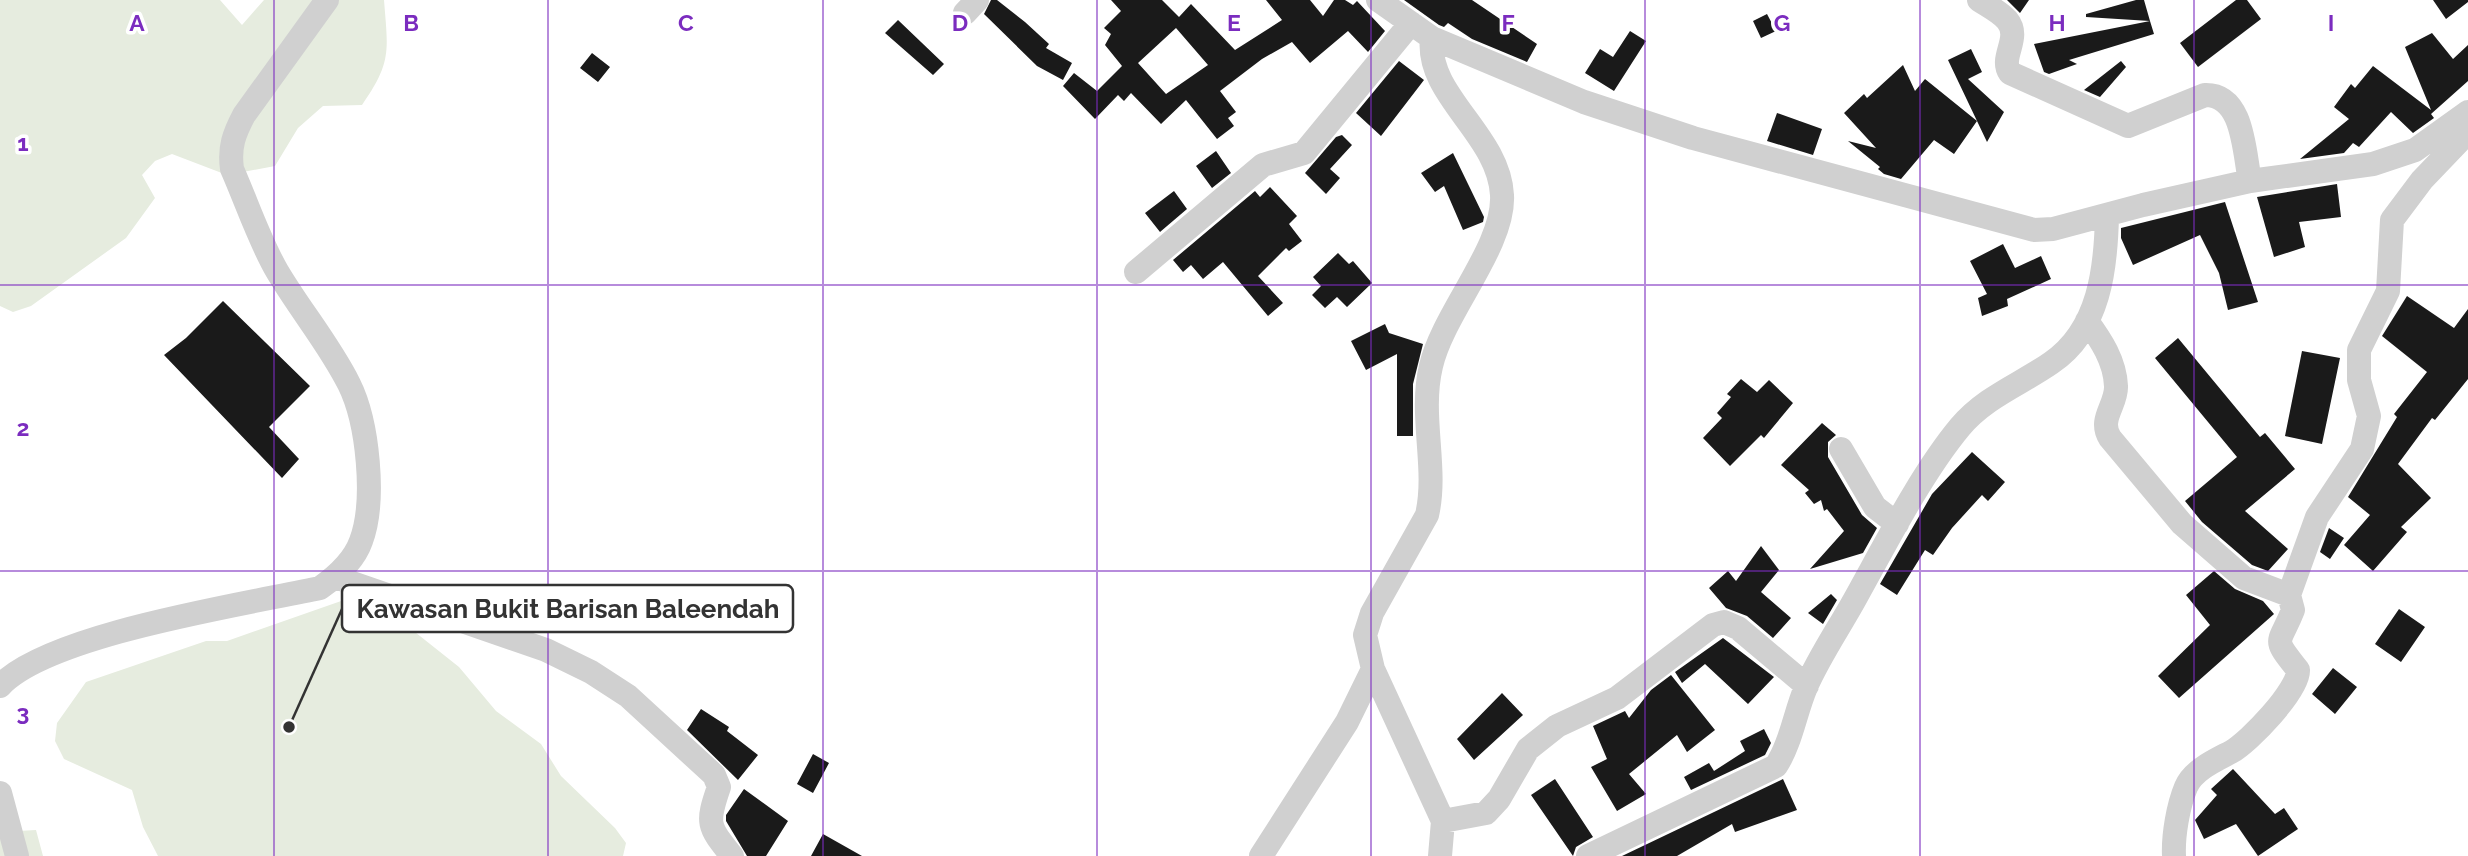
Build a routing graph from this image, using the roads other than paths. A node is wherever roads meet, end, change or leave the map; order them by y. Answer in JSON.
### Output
{"nodes":[{"id":1,"x":327,"y":0,"type":"edge"},
{"id":2,"x":1378,"y":0,"type":"edge"},
{"id":3,"x":1979,"y":0,"type":"edge"},
{"id":4,"x":1411,"y":23,"type":"junction"},
{"id":5,"x":1432,"y":38,"type":"junction"},
{"id":6,"x":2468,"y":112,"type":"edge"},
{"id":7,"x":2468,"y":132,"type":"edge"},
{"id":8,"x":2250,"y":181,"type":"junction"},
{"id":9,"x":2107,"y":215,"type":"junction"},
{"id":10,"x":1136,"y":272,"type":"dead end"},
{"id":11,"x":2087,"y":321,"type":"junction"},
{"id":12,"x":1842,"y":449,"type":"dead end"},
{"id":13,"x":1897,"y":524,"type":"junction"},
{"id":14,"x":335,"y":577,"type":"junction"},
{"id":15,"x":2289,"y":595,"type":"junction"},
{"id":16,"x":1373,"y":669,"type":"junction"},
{"id":17,"x":0,"y":686,"type":"edge"},
{"id":18,"x":1807,"y":686,"type":"junction"},
{"id":19,"x":0,"y":793,"type":"edge"},
{"id":20,"x":1443,"y":821,"type":"junction"},
{"id":21,"x":17,"y":856,"type":"edge"},
{"id":22,"x":732,"y":856,"type":"edge"},
{"id":23,"x":1261,"y":856,"type":"edge"},
{"id":24,"x":1440,"y":856,"type":"edge"},
{"id":25,"x":1588,"y":856,"type":"edge"},
{"id":26,"x":2174,"y":856,"type":"edge"}],
"edges":[{"from":1,"to":14,"type":"street"},
{"from":2,"to":4,"type":"street"},
{"from":3,"to":8,"type":"street"},
{"from":4,"to":5,"type":"street"},
{"from":4,"to":10,"type":"street"},
{"from":5,"to":9,"type":"street"},
{"from":5,"to":16,"type":"street"},
{"from":6,"to":8,"type":"street"},
{"from":7,"to":15,"type":"street"},
{"from":8,"to":9,"type":"street"},
{"from":9,"to":11,"type":"street"},
{"from":11,"to":13,"type":"street"},
{"from":11,"to":15,"type":"street"},
{"from":12,"to":13,"type":"street"},
{"from":13,"to":18,"type":"street"},
{"from":14,"to":17,"type":"street"},
{"from":14,"to":22,"type":"street"},
{"from":15,"to":26,"type":"street"},
{"from":16,"to":20,"type":"street"},
{"from":16,"to":23,"type":"street"},
{"from":18,"to":20,"type":"street"},
{"from":18,"to":25,"type":"street"},
{"from":19,"to":21,"type":"street"},
{"from":20,"to":24,"type":"street"}]}
